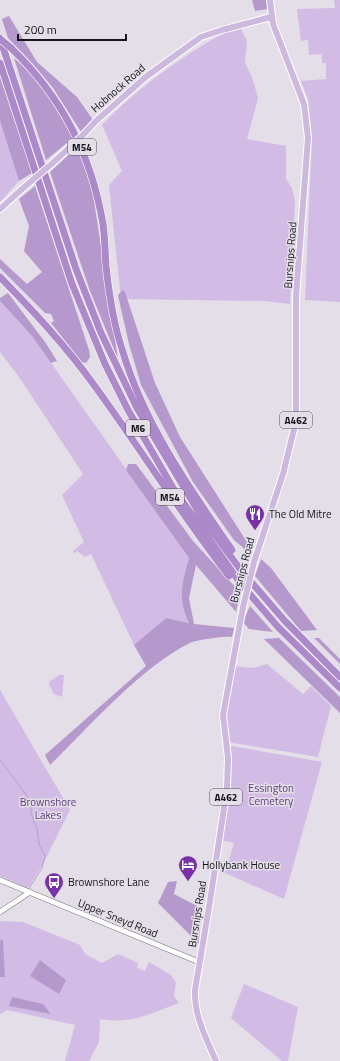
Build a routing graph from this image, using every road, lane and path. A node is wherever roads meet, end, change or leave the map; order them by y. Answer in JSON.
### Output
{"nodes":[{"id":1,"x":270,"y":0,"type":"edge"},
{"id":2,"x":271,"y":17,"type":"junction"},
{"id":3,"x":0,"y":38,"type":"edge"},
{"id":4,"x":0,"y":63,"type":"edge"},
{"id":5,"x":0,"y":210,"type":"edge"},
{"id":6,"x":0,"y":277,"type":"edge"},
{"id":7,"x":129,"y":370,"type":"junction"},
{"id":8,"x":119,"y":422,"type":"junction"},
{"id":9,"x":158,"y":446,"type":"junction"},
{"id":10,"x":184,"y":504,"type":"junction"},
{"id":11,"x":263,"y":597,"type":"junction"},
{"id":12,"x":268,"y":616,"type":"junction"},
{"id":13,"x":340,"y":677,"type":"edge"},
{"id":14,"x":340,"y":688,"type":"edge"},
{"id":15,"x":0,"y":880,"type":"edge"},
{"id":16,"x":30,"y":892,"type":"junction"},
{"id":17,"x":0,"y":912,"type":"edge"},
{"id":18,"x":199,"y":962,"type":"junction"},
{"id":19,"x":216,"y":1061,"type":"edge"}],
"edges":[{"from":1,"to":2,"type":"main road","name":"Bursnips Road","number":"A462"},
{"from":2,"to":5,"type":"main road","name":"Hobnock Road","bridge":true},
{"from":2,"to":18,"type":"main road","name":"Bursnips Road","number":"A462","bridge":true},
{"from":3,"to":7,"type":"highway","number":"M54","bridge":true},
{"from":3,"to":9,"type":"highway","number":"M6"},
{"from":4,"to":10,"type":"highway","number":"M6"},
{"from":6,"to":8,"type":"highway","number":"M54"},
{"from":7,"to":9,"type":"highway"},
{"from":7,"to":11,"type":"highway","number":"M54"},
{"from":8,"to":10,"type":"highway"},
{"from":8,"to":12,"type":"highway","number":"M54"},
{"from":9,"to":11,"type":"highway","number":"M6"},
{"from":10,"to":12,"type":"highway","number":"M6"},
{"from":11,"to":13,"type":"highway","number":"M6"},
{"from":12,"to":14,"type":"highway","number":"M6"},
{"from":15,"to":16,"type":"street","name":"Upper Sneyd Road"},
{"from":16,"to":17,"type":"street"},
{"from":16,"to":18,"type":"street","name":"Upper Sneyd Road"},
{"from":18,"to":19,"type":"main road","number":"A462"}]}
